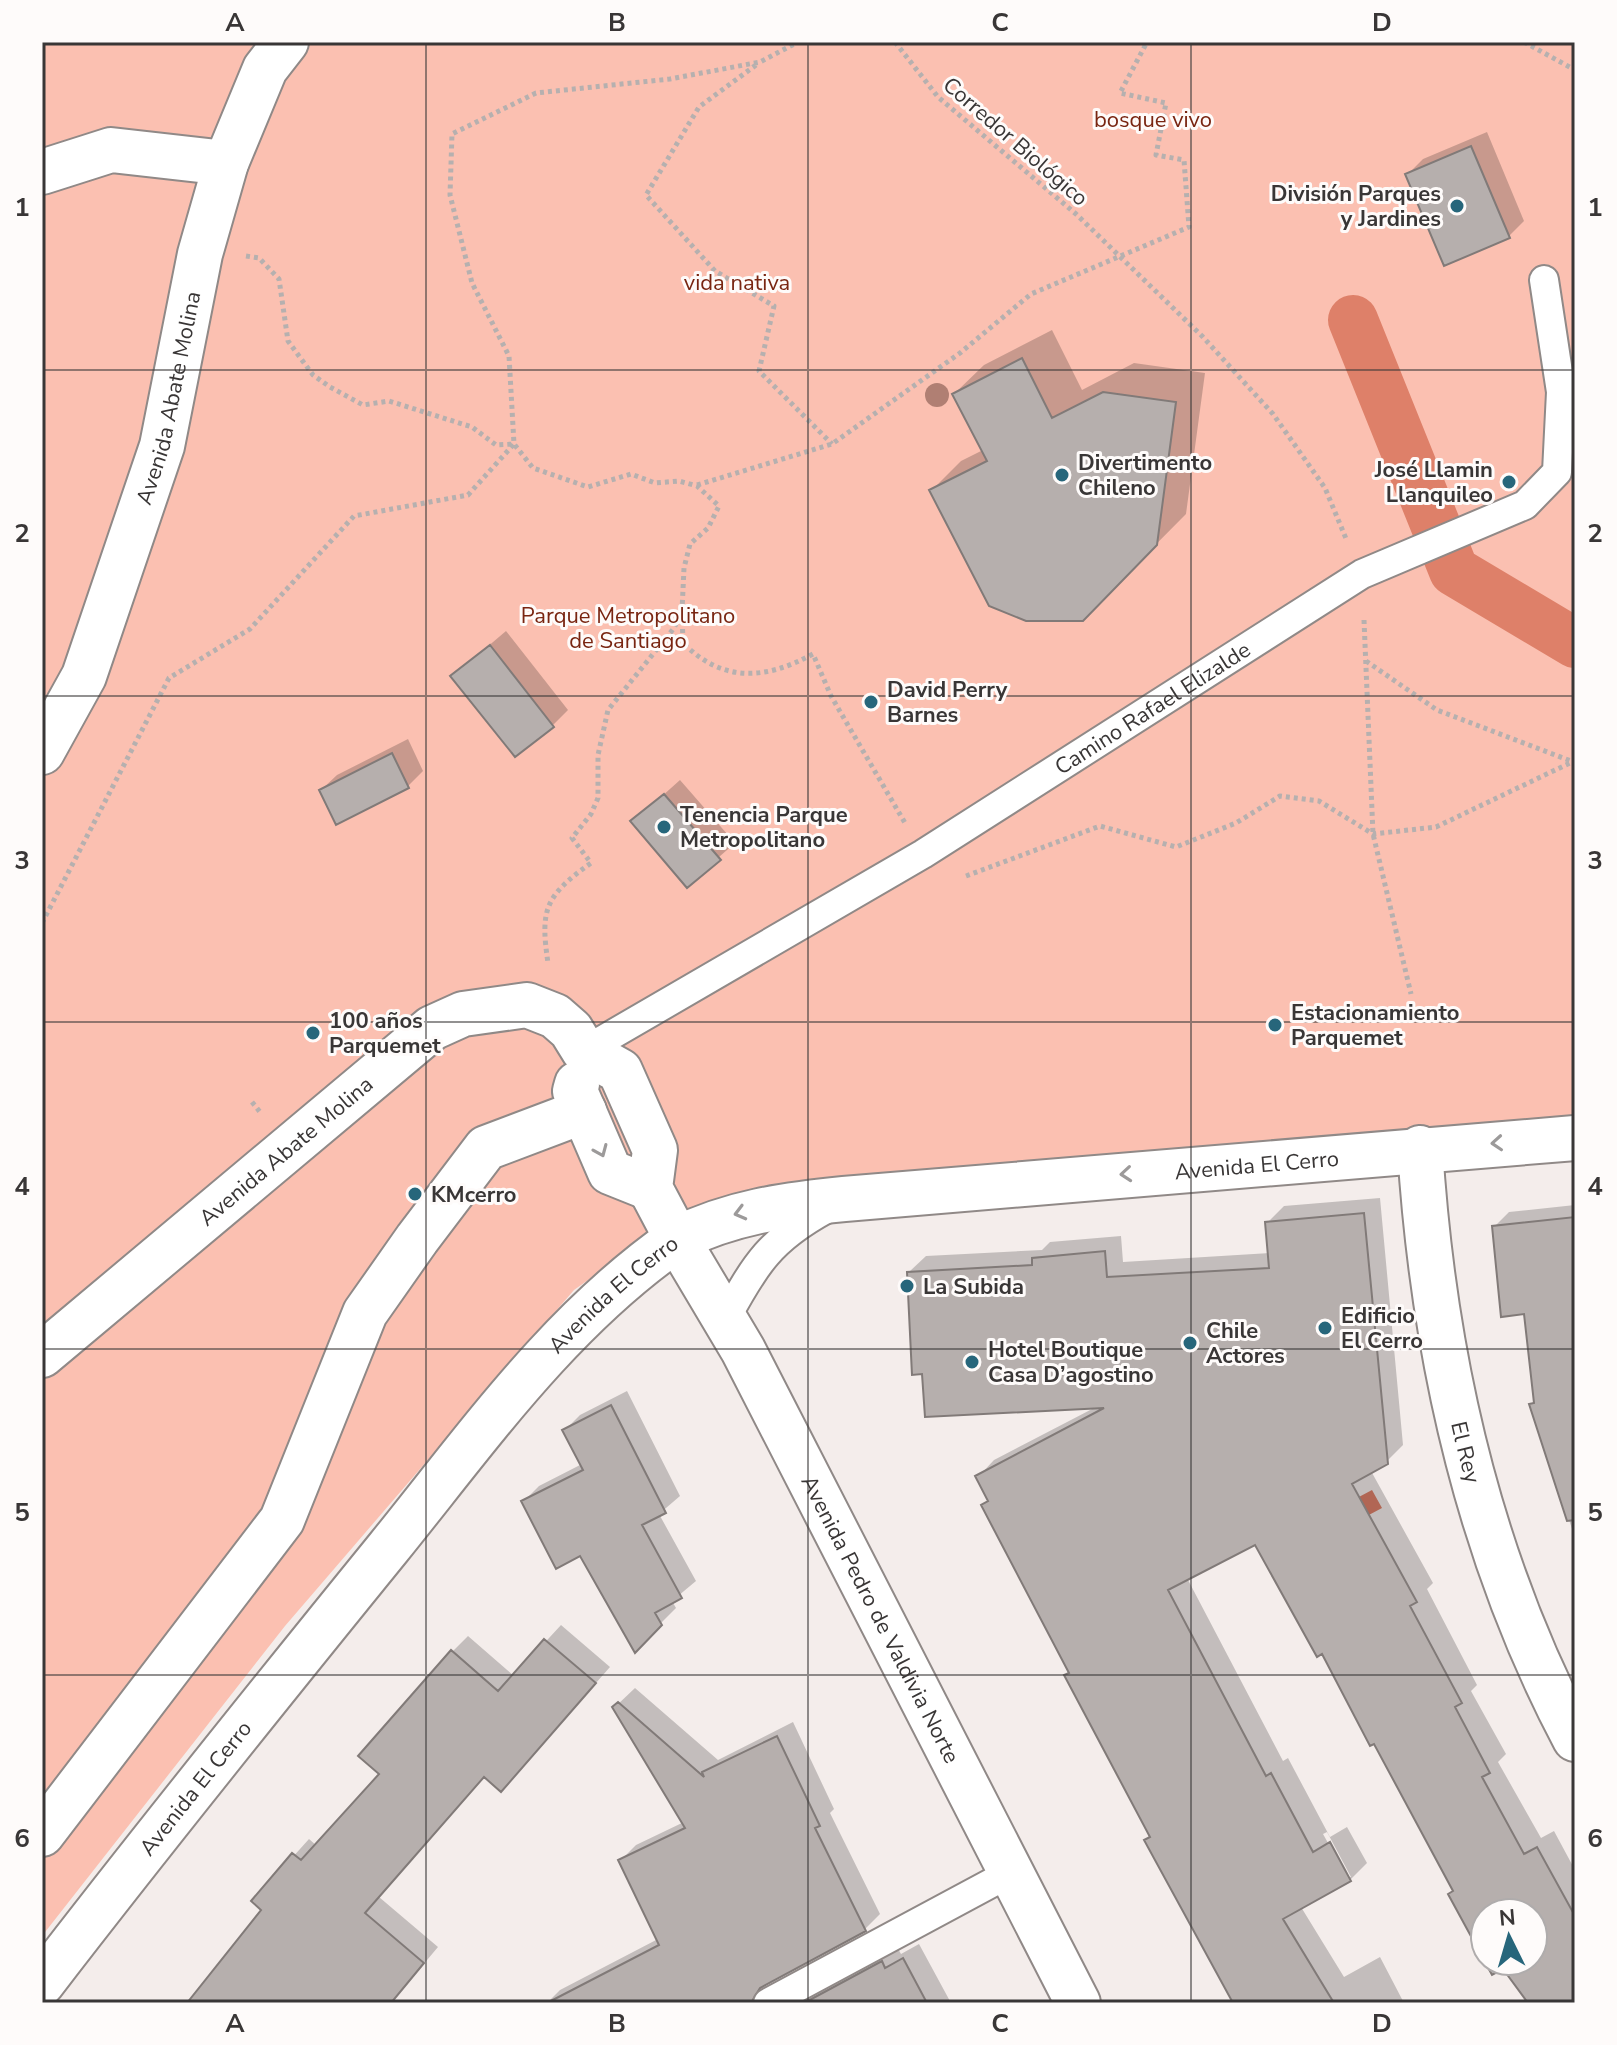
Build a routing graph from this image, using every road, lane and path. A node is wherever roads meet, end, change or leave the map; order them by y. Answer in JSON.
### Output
{"nodes":[{"id":1,"x":286,"y":42,"type":"edge"},
{"id":2,"x":798,"y":42,"type":"edge"},
{"id":3,"x":895,"y":42,"type":"edge"},
{"id":4,"x":1147,"y":42,"type":"edge"},
{"id":5,"x":1524,"y":42,"type":"edge"},
{"id":6,"x":760,"y":62,"type":"junction"},
{"id":7,"x":1575,"y":70,"type":"edge"},
{"id":8,"x":226,"y":163,"type":"junction"},
{"id":9,"x":42,"y":172,"type":"edge"},
{"id":10,"x":200,"y":254,"type":"junction"},
{"id":11,"x":1122,"y":258,"type":"junction"},
{"id":12,"x":1544,"y":280,"type":"dead end"},
{"id":13,"x":514,"y":444,"type":"junction"},
{"id":14,"x":832,"y":444,"type":"junction"},
{"id":15,"x":697,"y":486,"type":"junction"},
{"id":16,"x":1362,"y":574,"type":"junction"},
{"id":17,"x":682,"y":611,"type":"junction"},
{"id":18,"x":1365,"y":660,"type":"junction"},
{"id":19,"x":42,"y":752,"type":"edge"},
{"id":20,"x":1574,"y":762,"type":"edge"},
{"id":21,"x":1373,"y":834,"type":"junction"},
{"id":22,"x":923,"y":854,"type":"junction"},
{"id":23,"x":42,"y":923,"type":"edge"},
{"id":24,"x":1411,"y":994,"type":"dead end"},
{"id":25,"x":555,"y":1016,"type":"junction"},
{"id":26,"x":584,"y":1051,"type":"junction"},
{"id":27,"x":584,"y":1111,"type":"junction"},
{"id":28,"x":1575,"y":1138,"type":"edge"},
{"id":29,"x":1420,"y":1148,"type":"junction"},
{"id":30,"x":650,"y":1188,"type":"junction"},
{"id":31,"x":844,"y":1199,"type":"junction"},
{"id":32,"x":677,"y":1239,"type":"junction"},
{"id":33,"x":726,"y":1318,"type":"junction"},
{"id":34,"x":42,"y":1355,"type":"edge"},
{"id":35,"x":1575,"y":1739,"type":"edge"},
{"id":36,"x":42,"y":1834,"type":"edge"},
{"id":37,"x":1010,"y":1873,"type":"junction"},
{"id":38,"x":42,"y":1983,"type":"edge"},
{"id":39,"x":768,"y":2003,"type":"edge"},
{"id":40,"x":1078,"y":2003,"type":"edge"}],
"edges":[{"from":1,"to":8,"type":"street","name":"Avenida Abate Molina"},
{"from":2,"to":6,"type":"path"},
{"from":3,"to":11,"type":"path","name":"Corredor Biológico"},
{"from":4,"to":11,"type":"path"},
{"from":5,"to":7,"type":"path"},
{"from":6,"to":13,"type":"path"},
{"from":6,"to":14,"type":"path"},
{"from":8,"to":9,"type":"street"},
{"from":8,"to":10,"type":"street","name":"Avenida Abate Molina"},
{"from":10,"to":13,"type":"path"},
{"from":10,"to":19,"type":"street","name":"Avenida Abate Molina"},
{"from":11,"to":14,"type":"path"},
{"from":11,"to":16,"type":"path","name":"Corredor Biológico"},
{"from":12,"to":16,"type":"lane","name":"Camino Rafael Elizalde"},
{"from":13,"to":15,"type":"path"},
{"from":13,"to":23,"type":"path"},
{"from":14,"to":15,"type":"path"},
{"from":15,"to":17,"type":"path"},
{"from":16,"to":18,"type":"path"},
{"from":16,"to":22,"type":"lane","name":"Camino Rafael Elizalde"},
{"from":17,"to":22,"type":"path"},
{"from":17,"to":25,"type":"path"},
{"from":18,"to":20,"type":"path"},
{"from":18,"to":21,"type":"path"},
{"from":20,"to":21,"type":"path"},
{"from":21,"to":22,"type":"path"},
{"from":21,"to":24,"type":"path"},
{"from":22,"to":26,"type":"lane","name":"Camino Rafael Elizalde"},
{"from":25,"to":26,"type":"street"},
{"from":25,"to":34,"type":"street","name":"Avenida Abate Molina"},
{"from":26,"to":27,"type":"street"},
{"from":26,"to":30,"type":"street"},
{"from":27,"to":30,"type":"street","one_way":true},
{"from":27,"to":36,"type":"street"},
{"from":28,"to":29,"type":"street","name":"Avenida El Cerro","one_way":true},
{"from":29,"to":31,"type":"street","name":"Avenida El Cerro","one_way":true},
{"from":29,"to":35,"type":"street","name":"El Rey"},
{"from":30,"to":32,"type":"street"},
{"from":31,"to":32,"type":"street","name":"Avenida El Cerro","one_way":true},
{"from":31,"to":33,"type":"lane"},
{"from":32,"to":33,"type":"street","name":"Avenida Pedro de Valdivia Norte"},
{"from":32,"to":38,"type":"street","name":"Avenida El Cerro"},
{"from":33,"to":37,"type":"street","name":"Avenida Pedro de Valdivia Norte"},
{"from":37,"to":39,"type":"lane"},
{"from":37,"to":40,"type":"street","name":"Avenida Pedro de Valdivia Norte"}]}
